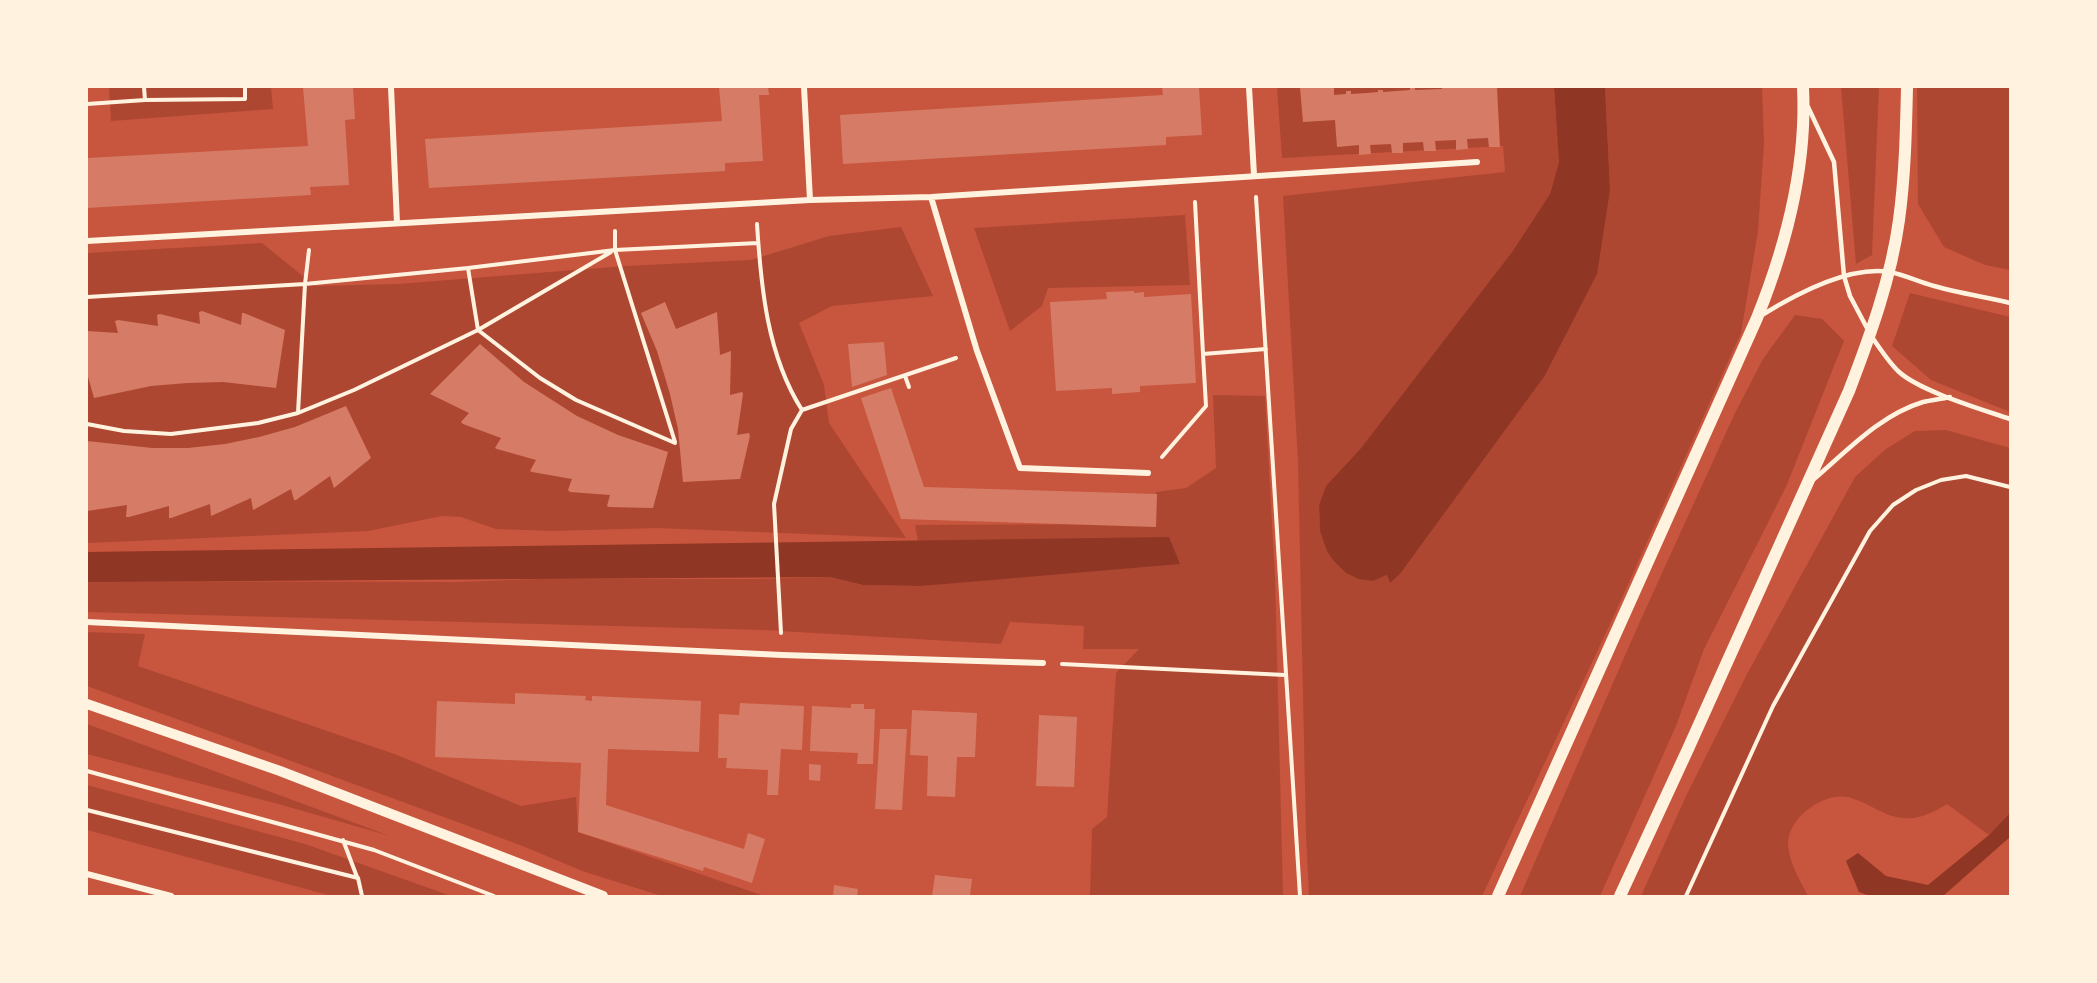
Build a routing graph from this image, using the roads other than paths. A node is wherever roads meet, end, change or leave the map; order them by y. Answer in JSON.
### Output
{"nodes":[{"id":1,"x":391,"y":87,"type":"edge"},
{"id":2,"x":804,"y":87,"type":"edge"},
{"id":3,"x":1249,"y":87,"type":"edge"},
{"id":4,"x":1907,"y":87,"type":"edge"},
{"id":5,"x":1803,"y":93,"type":"edge"},
{"id":6,"x":1477,"y":162,"type":"dead end"},
{"id":7,"x":1254,"y":175,"type":"junction"},
{"id":8,"x":931,"y":197,"type":"junction"},
{"id":9,"x":810,"y":200,"type":"junction"},
{"id":10,"x":397,"y":223,"type":"junction"},
{"id":11,"x":87,"y":241,"type":"edge"},
{"id":12,"x":1888,"y":272,"type":"junction"},
{"id":13,"x":1844,"y":276,"type":"junction"},
{"id":14,"x":2010,"y":303,"type":"edge"},
{"id":15,"x":1757,"y":318,"type":"junction"},
{"id":16,"x":1871,"y":334,"type":"junction"},
{"id":17,"x":1950,"y":397,"type":"junction"},
{"id":18,"x":2010,"y":419,"type":"edge"},
{"id":19,"x":1148,"y":473,"type":"road end"},
{"id":20,"x":1805,"y":487,"type":"junction"},
{"id":21,"x":87,"y":622,"type":"edge"},
{"id":22,"x":1043,"y":663,"type":"road end"},
{"id":23,"x":87,"y":704,"type":"edge"},
{"id":24,"x":87,"y":874,"type":"edge"},
{"id":25,"x":171,"y":896,"type":"edge"},
{"id":26,"x":603,"y":896,"type":"edge"},
{"id":27,"x":1498,"y":896,"type":"edge"},
{"id":28,"x":1620,"y":896,"type":"edge"}],
"edges":[{"from":1,"to":10,"type":"street"},
{"from":2,"to":9,"type":"street"},
{"from":3,"to":7,"type":"street"},
{"from":4,"to":12,"type":"main road"},
{"from":5,"to":13,"type":"lane"},
{"from":5,"to":15,"type":"main road"},
{"from":6,"to":7,"type":"street"},
{"from":7,"to":8,"type":"street"},
{"from":8,"to":9,"type":"street"},
{"from":8,"to":19,"type":"street"},
{"from":9,"to":10,"type":"street"},
{"from":10,"to":11,"type":"street"},
{"from":12,"to":13,"type":"lane"},
{"from":12,"to":14,"type":"lane"},
{"from":12,"to":16,"type":"main road"},
{"from":13,"to":15,"type":"lane"},
{"from":13,"to":16,"type":"lane"},
{"from":15,"to":27,"type":"main road"},
{"from":16,"to":17,"type":"lane"},
{"from":16,"to":20,"type":"main road"},
{"from":17,"to":18,"type":"lane"},
{"from":17,"to":20,"type":"lane"},
{"from":20,"to":28,"type":"main road"},
{"from":21,"to":22,"type":"street"},
{"from":23,"to":26,"type":"street"},
{"from":24,"to":25,"type":"street"}]}
